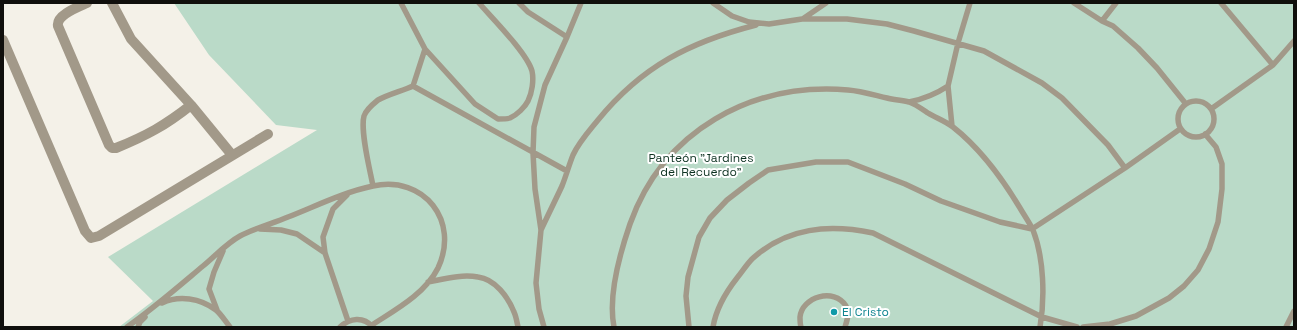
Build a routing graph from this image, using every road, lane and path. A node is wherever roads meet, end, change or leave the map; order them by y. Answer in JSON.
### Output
{"nodes":[{"id":1,"x":87,"y":3,"type":"edge"},
{"id":2,"x":112,"y":3,"type":"edge"},
{"id":3,"x":401,"y":3,"type":"edge"},
{"id":4,"x":479,"y":3,"type":"edge"},
{"id":5,"x":519,"y":3,"type":"edge"},
{"id":6,"x":581,"y":3,"type":"edge"},
{"id":7,"x":713,"y":3,"type":"edge"},
{"id":8,"x":826,"y":3,"type":"edge"},
{"id":9,"x":970,"y":3,"type":"edge"},
{"id":10,"x":1074,"y":3,"type":"edge"},
{"id":11,"x":1116,"y":3,"type":"edge"},
{"id":12,"x":1221,"y":3,"type":"edge"},
{"id":13,"x":802,"y":19,"type":"junction"},
{"id":14,"x":1102,"y":21,"type":"junction"},
{"id":15,"x":759,"y":24,"type":"junction"},
{"id":16,"x":567,"y":37,"type":"junction"},
{"id":17,"x":3,"y":40,"type":"edge"},
{"id":18,"x":1294,"y":41,"type":"edge"},
{"id":19,"x":958,"y":43,"type":"junction"},
{"id":20,"x":425,"y":49,"type":"junction"},
{"id":21,"x":1273,"y":65,"type":"junction"},
{"id":22,"x":413,"y":86,"type":"junction"},
{"id":23,"x":948,"y":86,"type":"junction"},
{"id":24,"x":909,"y":102,"type":"junction"},
{"id":25,"x":1186,"y":104,"type":"junction"},
{"id":26,"x":191,"y":105,"type":"junction"},
{"id":27,"x":1211,"y":109,"type":"junction"},
{"id":28,"x":952,"y":126,"type":"junction"},
{"id":29,"x":1180,"y":129,"type":"junction"},
{"id":30,"x":268,"y":134,"type":"dead end"},
{"id":31,"x":1205,"y":134,"type":"junction"},
{"id":32,"x":533,"y":153,"type":"junction"},
{"id":33,"x":232,"y":155,"type":"junction"},
{"id":34,"x":1125,"y":168,"type":"junction"},
{"id":35,"x":567,"y":171,"type":"junction"},
{"id":36,"x":373,"y":186,"type":"junction"},
{"id":37,"x":349,"y":193,"type":"junction"},
{"id":38,"x":257,"y":229,"type":"junction"},
{"id":39,"x":1032,"y":229,"type":"junction"},
{"id":40,"x":541,"y":230,"type":"junction"},
{"id":41,"x":224,"y":249,"type":"junction"},
{"id":42,"x":325,"y":253,"type":"junction"},
{"id":43,"x":428,"y":282,"type":"junction"},
{"id":44,"x":157,"y":306,"type":"junction"},
{"id":45,"x":217,"y":310,"type":"junction"},
{"id":46,"x":1294,"y":312,"type":"edge"},
{"id":47,"x":1042,"y":316,"type":"junction"},
{"id":48,"x":348,"y":321,"type":"junction"},
{"id":49,"x":373,"y":326,"type":"edge"},
{"id":50,"x":127,"y":327,"type":"edge"},
{"id":51,"x":138,"y":327,"type":"edge"},
{"id":52,"x":230,"y":327,"type":"edge"},
{"id":53,"x":340,"y":327,"type":"edge"},
{"id":54,"x":518,"y":327,"type":"edge"},
{"id":55,"x":544,"y":327,"type":"edge"},
{"id":56,"x":614,"y":327,"type":"edge"},
{"id":57,"x":689,"y":327,"type":"edge"},
{"id":58,"x":713,"y":327,"type":"edge"},
{"id":59,"x":800,"y":327,"type":"edge"},
{"id":60,"x":845,"y":327,"type":"edge"},
{"id":61,"x":1040,"y":327,"type":"edge"},
{"id":62,"x":1077,"y":327,"type":"edge"},
{"id":63,"x":1083,"y":327,"type":"edge"},
{"id":64,"x":1286,"y":327,"type":"edge"}],
"edges":[{"from":1,"to":26,"type":"street"},
{"from":2,"to":26,"type":"street"},
{"from":3,"to":20,"type":"lane"},
{"from":4,"to":20,"type":"lane"},
{"from":5,"to":16,"type":"lane"},
{"from":6,"to":16,"type":"lane"},
{"from":7,"to":15,"type":"lane"},
{"from":8,"to":13,"type":"lane"},
{"from":9,"to":19,"type":"lane"},
{"from":10,"to":14,"type":"lane"},
{"from":11,"to":14,"type":"lane"},
{"from":12,"to":21,"type":"lane"},
{"from":13,"to":15,"type":"lane"},
{"from":13,"to":19,"type":"lane"},
{"from":14,"to":25,"type":"lane"},
{"from":15,"to":35,"type":"lane"},
{"from":16,"to":32,"type":"lane"},
{"from":17,"to":33,"type":"street"},
{"from":18,"to":21,"type":"lane"},
{"from":19,"to":23,"type":"lane"},
{"from":19,"to":34,"type":"lane"},
{"from":20,"to":22,"type":"lane"},
{"from":21,"to":27,"type":"lane"},
{"from":22,"to":32,"type":"lane"},
{"from":22,"to":36,"type":"lane"},
{"from":23,"to":24,"type":"lane"},
{"from":23,"to":28,"type":"lane"},
{"from":24,"to":28,"type":"lane"},
{"from":24,"to":56,"type":"lane"},
{"from":25,"to":27,"type":"lane"},
{"from":25,"to":29,"type":"lane"},
{"from":26,"to":33,"type":"street"},
{"from":27,"to":31,"type":"lane"},
{"from":28,"to":39,"type":"lane"},
{"from":29,"to":31,"type":"lane"},
{"from":29,"to":34,"type":"lane"},
{"from":30,"to":33,"type":"street"},
{"from":31,"to":63,"type":"lane"},
{"from":32,"to":35,"type":"lane"},
{"from":32,"to":40,"type":"lane"},
{"from":34,"to":39,"type":"lane"},
{"from":35,"to":40,"type":"lane"},
{"from":36,"to":37,"type":"lane"},
{"from":36,"to":43,"type":"lane"},
{"from":37,"to":38,"type":"lane"},
{"from":37,"to":42,"type":"lane"},
{"from":38,"to":41,"type":"lane"},
{"from":38,"to":42,"type":"lane"},
{"from":39,"to":47,"type":"lane"},
{"from":39,"to":57,"type":"lane"},
{"from":40,"to":55,"type":"lane"},
{"from":41,"to":44,"type":"lane"},
{"from":41,"to":45,"type":"lane"},
{"from":42,"to":48,"type":"lane"},
{"from":43,"to":49,"type":"lane"},
{"from":43,"to":54,"type":"lane"},
{"from":44,"to":45,"type":"lane"},
{"from":44,"to":50,"type":"lane"},
{"from":44,"to":51,"type":"lane"},
{"from":45,"to":52,"type":"lane"},
{"from":46,"to":64,"type":"lane"},
{"from":47,"to":58,"type":"lane"},
{"from":47,"to":61,"type":"lane"},
{"from":47,"to":62,"type":"lane"},
{"from":48,"to":49,"type":"lane"},
{"from":48,"to":53,"type":"lane"},
{"from":59,"to":60,"type":"lane"}]}
